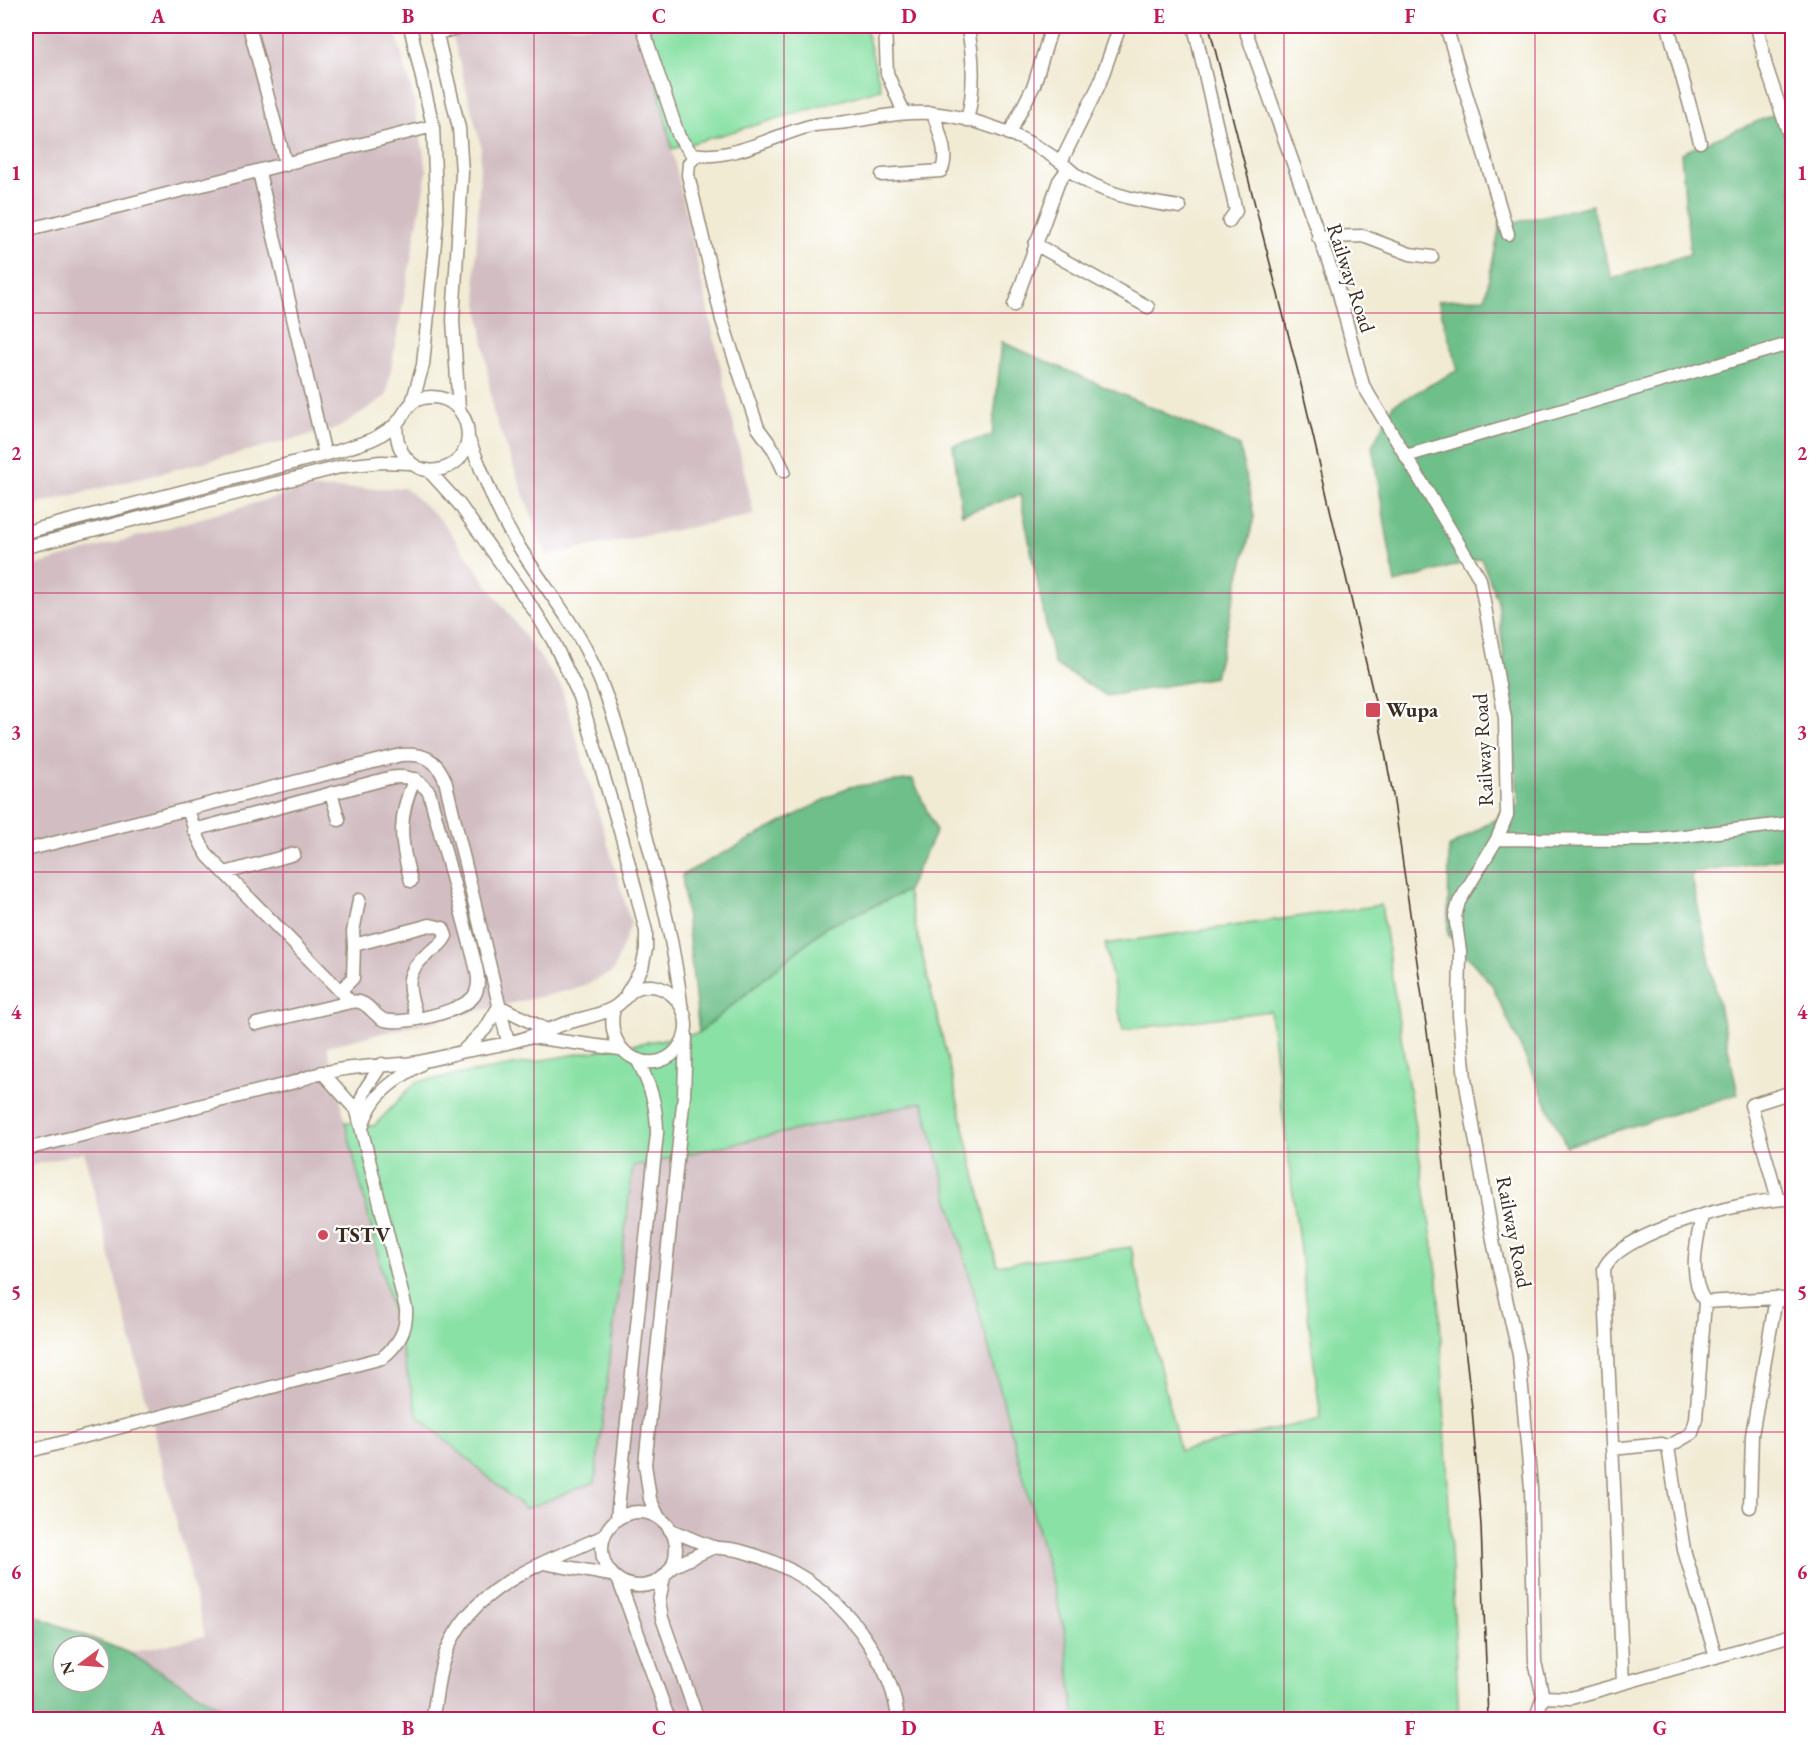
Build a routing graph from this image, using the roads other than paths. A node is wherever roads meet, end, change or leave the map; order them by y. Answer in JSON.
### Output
{"nodes":[{"id":1,"x":249,"y":26,"type":"edge"},
{"id":2,"x":410,"y":26,"type":"edge"},
{"id":3,"x":468,"y":26,"type":"edge"},
{"id":4,"x":642,"y":26,"type":"edge"},
{"id":5,"x":885,"y":26,"type":"edge"},
{"id":6,"x":967,"y":26,"type":"edge"},
{"id":7,"x":1052,"y":26,"type":"edge"},
{"id":8,"x":1119,"y":26,"type":"edge"},
{"id":9,"x":1194,"y":26,"type":"edge"},
{"id":10,"x":1244,"y":26,"type":"edge"},
{"id":11,"x":1446,"y":26,"type":"edge"},
{"id":12,"x":1668,"y":26,"type":"edge"},
{"id":13,"x":1757,"y":26,"type":"edge"},
{"id":14,"x":436,"y":29,"type":"edge"},
{"id":15,"x":904,"y":113,"type":"junction"},
{"id":16,"x":933,"y":113,"type":"junction"},
{"id":17,"x":967,"y":120,"type":"junction"},
{"id":18,"x":433,"y":126,"type":"junction"},
{"id":19,"x":1009,"y":134,"type":"junction"},
{"id":20,"x":1700,"y":142,"type":"dead end"},
{"id":21,"x":1792,"y":144,"type":"edge"},
{"id":22,"x":697,"y":155,"type":"junction"},
{"id":23,"x":286,"y":165,"type":"junction"},
{"id":24,"x":1064,"y":166,"type":"junction"},
{"id":25,"x":259,"y":171,"type":"junction"},
{"id":26,"x":882,"y":175,"type":"dead end"},
{"id":27,"x":1180,"y":207,"type":"dead end"},
{"id":28,"x":1229,"y":221,"type":"dead end"},
{"id":29,"x":26,"y":230,"type":"edge"},
{"id":30,"x":1508,"y":234,"type":"dead end"},
{"id":31,"x":1318,"y":237,"type":"junction"},
{"id":32,"x":1035,"y":244,"type":"junction"},
{"id":33,"x":1432,"y":256,"type":"dead end"},
{"id":34,"x":1014,"y":305,"type":"dead end"},
{"id":35,"x":1148,"y":307,"type":"dead end"},
{"id":36,"x":1792,"y":343,"type":"edge"},
{"id":37,"x":412,"y":403,"type":"junction"},
{"id":38,"x":459,"y":409,"type":"junction"},
{"id":39,"x":397,"y":423,"type":"junction"},
{"id":40,"x":468,"y":438,"type":"junction"},
{"id":41,"x":325,"y":455,"type":"junction"},
{"id":42,"x":1406,"y":456,"type":"junction"},
{"id":43,"x":411,"y":463,"type":"junction"},
{"id":44,"x":428,"y":470,"type":"junction"},
{"id":45,"x":784,"y":471,"type":"dead end"},
{"id":46,"x":26,"y":532,"type":"edge"},
{"id":47,"x":26,"y":547,"type":"edge"},
{"id":48,"x":415,"y":779,"type":"junction"},
{"id":49,"x":332,"y":793,"type":"junction"},
{"id":50,"x":188,"y":809,"type":"junction"},
{"id":51,"x":339,"y":820,"type":"dead end"},
{"id":52,"x":1792,"y":823,"type":"edge"},
{"id":53,"x":194,"y":830,"type":"junction"},
{"id":54,"x":1497,"y":840,"type":"junction"},
{"id":55,"x":26,"y":850,"type":"edge"},
{"id":56,"x":294,"y":854,"type":"dead end"},
{"id":57,"x":225,"y":873,"type":"junction"},
{"id":58,"x":411,"y":880,"type":"dead end"},
{"id":59,"x":359,"y":900,"type":"dead end"},
{"id":60,"x":354,"y":945,"type":"junction"},
{"id":61,"x":341,"y":990,"type":"junction"},
{"id":62,"x":627,"y":993,"type":"junction"},
{"id":63,"x":351,"y":1002,"type":"junction"},
{"id":64,"x":681,"y":1004,"type":"junction"},
{"id":65,"x":499,"y":1006,"type":"junction"},
{"id":66,"x":614,"y":1008,"type":"junction"},
{"id":67,"x":417,"y":1018,"type":"junction"},
{"id":68,"x":256,"y":1024,"type":"dead end"},
{"id":69,"x":686,"y":1028,"type":"junction"},
{"id":70,"x":547,"y":1030,"type":"junction"},
{"id":71,"x":530,"y":1037,"type":"junction"},
{"id":72,"x":508,"y":1042,"type":"junction"},
{"id":73,"x":620,"y":1049,"type":"junction"},
{"id":74,"x":463,"y":1052,"type":"junction"},
{"id":75,"x":428,"y":1060,"type":"junction"},
{"id":76,"x":638,"y":1061,"type":"junction"},
{"id":77,"x":382,"y":1064,"type":"junction"},
{"id":78,"x":322,"y":1072,"type":"junction"},
{"id":79,"x":1792,"y":1092,"type":"edge"},
{"id":80,"x":357,"y":1111,"type":"junction"},
{"id":81,"x":361,"y":1129,"type":"junction"},
{"id":82,"x":26,"y":1149,"type":"edge"},
{"id":83,"x":1778,"y":1199,"type":"junction"},
{"id":84,"x":1792,"y":1199,"type":"edge"},
{"id":85,"x":1702,"y":1216,"type":"junction"},
{"id":86,"x":1776,"y":1298,"type":"junction"},
{"id":87,"x":1792,"y":1300,"type":"edge"},
{"id":88,"x":1705,"y":1302,"type":"junction"},
{"id":89,"x":1668,"y":1447,"type":"junction"},
{"id":90,"x":1612,"y":1449,"type":"junction"},
{"id":91,"x":26,"y":1452,"type":"edge"},
{"id":92,"x":1750,"y":1507,"type":"dead end"},
{"id":93,"x":617,"y":1518,"type":"junction"},
{"id":94,"x":659,"y":1518,"type":"junction"},
{"id":95,"x":670,"y":1530,"type":"junction"},
{"id":96,"x":604,"y":1536,"type":"junction"},
{"id":97,"x":714,"y":1547,"type":"junction"},
{"id":98,"x":543,"y":1563,"type":"junction"},
{"id":99,"x":668,"y":1572,"type":"junction"},
{"id":100,"x":615,"y":1578,"type":"junction"},
{"id":101,"x":1792,"y":1635,"type":"edge"},
{"id":102,"x":1716,"y":1658,"type":"junction"},
{"id":103,"x":1623,"y":1683,"type":"junction"},
{"id":104,"x":1544,"y":1697,"type":"junction"},
{"id":105,"x":432,"y":1719,"type":"edge"},
{"id":106,"x":669,"y":1719,"type":"edge"},
{"id":107,"x":698,"y":1719,"type":"edge"},
{"id":108,"x":898,"y":1719,"type":"edge"},
{"id":109,"x":1535,"y":1719,"type":"edge"}],
"edges":[{"from":1,"to":23,"type":"street"},
{"from":2,"to":18,"type":"street"},
{"from":3,"to":14,"type":"street"},
{"from":4,"to":22,"type":"street"},
{"from":5,"to":15,"type":"street"},
{"from":6,"to":17,"type":"street"},
{"from":7,"to":19,"type":"street"},
{"from":8,"to":24,"type":"street"},
{"from":9,"to":28,"type":"street"},
{"from":10,"to":31,"type":"street","name":"Railway Road"},
{"from":11,"to":30,"type":"street"},
{"from":12,"to":20,"type":"street"},
{"from":13,"to":21,"type":"street"},
{"from":14,"to":38,"type":"street"},
{"from":15,"to":16,"type":"street"},
{"from":15,"to":22,"type":"street"},
{"from":16,"to":17,"type":"street"},
{"from":16,"to":26,"type":"street"},
{"from":17,"to":19,"type":"street"},
{"from":18,"to":23,"type":"street"},
{"from":18,"to":37,"type":"street"},
{"from":19,"to":24,"type":"street"},
{"from":22,"to":45,"type":"street"},
{"from":23,"to":25,"type":"street"},
{"from":24,"to":27,"type":"street"},
{"from":24,"to":32,"type":"street"},
{"from":25,"to":29,"type":"street"},
{"from":25,"to":41,"type":"street"},
{"from":31,"to":33,"type":"street"},
{"from":31,"to":42,"type":"street","name":"Railway Road"},
{"from":32,"to":34,"type":"street"},
{"from":32,"to":35,"type":"street"},
{"from":36,"to":42,"type":"street"},
{"from":37,"to":38,"type":"street"},
{"from":37,"to":39,"type":"street"},
{"from":38,"to":40,"type":"street"},
{"from":39,"to":41,"type":"street"},
{"from":39,"to":43,"type":"street"},
{"from":40,"to":44,"type":"street"},
{"from":40,"to":64,"type":"street"},
{"from":41,"to":46,"type":"street"},
{"from":42,"to":54,"type":"street","name":"Railway Road"},
{"from":43,"to":44,"type":"street"},
{"from":43,"to":47,"type":"street"},
{"from":44,"to":62,"type":"street"},
{"from":48,"to":49,"type":"street"},
{"from":48,"to":58,"type":"street"},
{"from":48,"to":67,"type":"street"},
{"from":49,"to":51,"type":"street"},
{"from":49,"to":53,"type":"street"},
{"from":50,"to":53,"type":"street"},
{"from":50,"to":55,"type":"street"},
{"from":50,"to":65,"type":"street"},
{"from":52,"to":54,"type":"street"},
{"from":53,"to":57,"type":"street"},
{"from":54,"to":104,"type":"street","name":"Railway Road"},
{"from":56,"to":57,"type":"street"},
{"from":57,"to":61,"type":"street"},
{"from":59,"to":60,"type":"street"},
{"from":60,"to":61,"type":"street"},
{"from":60,"to":67,"type":"street"},
{"from":61,"to":63,"type":"street"},
{"from":62,"to":64,"type":"street"},
{"from":62,"to":66,"type":"street"},
{"from":63,"to":67,"type":"street"},
{"from":63,"to":68,"type":"street"},
{"from":64,"to":69,"type":"street"},
{"from":65,"to":70,"type":"street"},
{"from":65,"to":72,"type":"street"},
{"from":65,"to":74,"type":"street"},
{"from":66,"to":70,"type":"street"},
{"from":66,"to":73,"type":"street"},
{"from":69,"to":76,"type":"street"},
{"from":69,"to":94,"type":"street"},
{"from":70,"to":71,"type":"street"},
{"from":71,"to":72,"type":"street"},
{"from":71,"to":73,"type":"street"},
{"from":72,"to":74,"type":"street"},
{"from":73,"to":76,"type":"street"},
{"from":74,"to":75,"type":"street"},
{"from":75,"to":77,"type":"street"},
{"from":75,"to":81,"type":"street"},
{"from":76,"to":93,"type":"street"},
{"from":77,"to":78,"type":"street"},
{"from":77,"to":80,"type":"street"},
{"from":78,"to":80,"type":"street"},
{"from":78,"to":82,"type":"street"},
{"from":79,"to":83,"type":"street"},
{"from":80,"to":81,"type":"street"},
{"from":81,"to":91,"type":"street"},
{"from":83,"to":84,"type":"street"},
{"from":83,"to":85,"type":"street"},
{"from":85,"to":88,"type":"street"},
{"from":85,"to":90,"type":"street"},
{"from":86,"to":87,"type":"street"},
{"from":86,"to":88,"type":"street"},
{"from":86,"to":92,"type":"street"},
{"from":88,"to":89,"type":"street"},
{"from":89,"to":90,"type":"street"},
{"from":89,"to":102,"type":"street"},
{"from":90,"to":103,"type":"street"},
{"from":93,"to":94,"type":"street"},
{"from":93,"to":96,"type":"street"},
{"from":94,"to":95,"type":"street"},
{"from":95,"to":97,"type":"street"},
{"from":95,"to":99,"type":"street"},
{"from":96,"to":98,"type":"street"},
{"from":96,"to":100,"type":"street"},
{"from":97,"to":99,"type":"street"},
{"from":97,"to":108,"type":"street"},
{"from":98,"to":100,"type":"street"},
{"from":98,"to":105,"type":"street"},
{"from":99,"to":100,"type":"street"},
{"from":99,"to":107,"type":"street"},
{"from":100,"to":106,"type":"street"},
{"from":101,"to":102,"type":"street"},
{"from":102,"to":103,"type":"street"},
{"from":103,"to":104,"type":"street"},
{"from":104,"to":109,"type":"street"}]}
